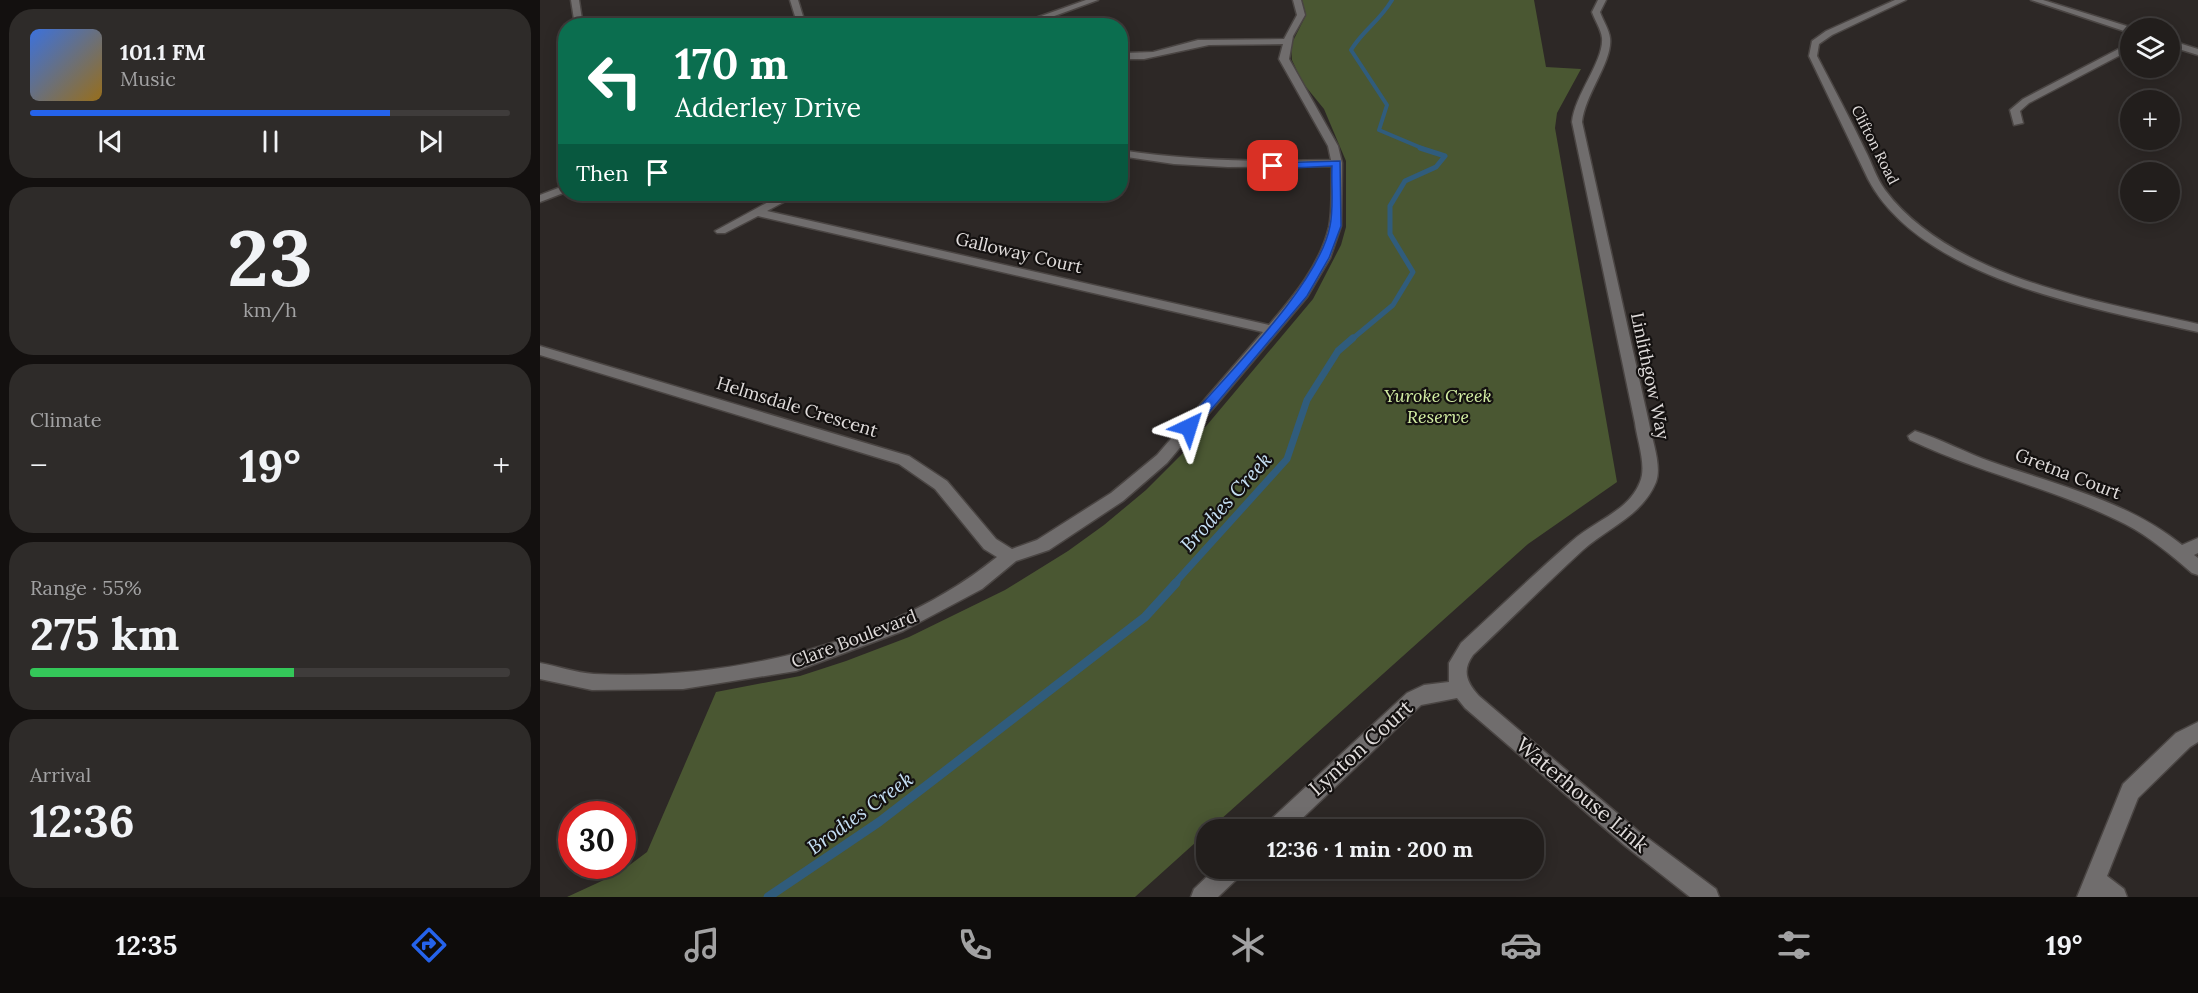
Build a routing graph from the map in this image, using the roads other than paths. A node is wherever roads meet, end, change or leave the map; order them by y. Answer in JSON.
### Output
{"nodes":[{"id":1,"x":575,"y":0,"type":"edge"},
{"id":2,"x":794,"y":0,"type":"edge"},
{"id":3,"x":1094,"y":0,"type":"edge"},
{"id":4,"x":1296,"y":0,"type":"edge"},
{"id":5,"x":1602,"y":0,"type":"edge"},
{"id":6,"x":1902,"y":0,"type":"edge"},
{"id":7,"x":2035,"y":0,"type":"edge"},
{"id":8,"x":578,"y":18,"type":"edge"},
{"id":9,"x":800,"y":18,"type":"edge"},
{"id":10,"x":1041,"y":18,"type":"edge"},
{"id":11,"x":2120,"y":27,"type":"edge"},
{"id":12,"x":1287,"y":42,"type":"junction"},
{"id":13,"x":2180,"y":46,"type":"edge"},
{"id":14,"x":2120,"y":51,"type":"edge"},
{"id":15,"x":2198,"y":52,"type":"edge"},
{"id":16,"x":1128,"y":56,"type":"edge"},
{"id":17,"x":1149,"y":56,"type":"junction"},
{"id":18,"x":1156,"y":67,"type":"dead end"},
{"id":19,"x":2018,"y":123,"type":"dead end"},
{"id":20,"x":1128,"y":155,"type":"edge"},
{"id":21,"x":1336,"y":163,"type":"junction"},
{"id":22,"x":558,"y":191,"type":"edge"},
{"id":23,"x":540,"y":199,"type":"edge"},
{"id":24,"x":778,"y":201,"type":"edge"},
{"id":25,"x":757,"y":212,"type":"junction"},
{"id":26,"x":721,"y":231,"type":"dead end"},
{"id":27,"x":2198,"y":328,"type":"edge"},
{"id":28,"x":1272,"y":330,"type":"junction"},
{"id":29,"x":540,"y":350,"type":"edge"},
{"id":30,"x":1915,"y":436,"type":"dead end"},
{"id":31,"x":2190,"y":549,"type":"edge"},
{"id":32,"x":1010,"y":556,"type":"junction"},
{"id":33,"x":2198,"y":568,"type":"edge"},
{"id":34,"x":540,"y":671,"type":"edge"},
{"id":35,"x":1460,"y":689,"type":"junction"},
{"id":36,"x":2198,"y":731,"type":"edge"},
{"id":37,"x":1286,"y":819,"type":"edge"},
{"id":38,"x":1221,"y":879,"type":"edge"},
{"id":39,"x":2092,"y":889,"type":"edge"},
{"id":40,"x":1202,"y":897,"type":"edge"},
{"id":41,"x":1708,"y":897,"type":"edge"},
{"id":42,"x":2116,"y":897,"type":"edge"}],
"edges":[{"from":1,"to":8,"type":"street"},
{"from":2,"to":9,"type":"street"},
{"from":3,"to":10,"type":"street"},
{"from":4,"to":12,"type":"street"},
{"from":5,"to":35,"type":"street","name":"Linlithgow Way"},
{"from":6,"to":27,"type":"street","name":"Clifton Road"},
{"from":7,"to":11,"type":"street"},
{"from":12,"to":17,"type":"street"},
{"from":12,"to":21,"type":"street","name":"Clare Boulevard"},
{"from":13,"to":15,"type":"street"},
{"from":14,"to":19,"type":"street"},
{"from":16,"to":17,"type":"street"},
{"from":17,"to":18,"type":"street"},
{"from":20,"to":21,"type":"street"},
{"from":21,"to":28,"type":"street","name":"Clare Boulevard"},
{"from":22,"to":23,"type":"street"},
{"from":24,"to":25,"type":"street"},
{"from":25,"to":26,"type":"street"},
{"from":25,"to":28,"type":"street","name":"Galloway Court"},
{"from":28,"to":32,"type":"street","name":"Clare Boulevard"},
{"from":29,"to":32,"type":"street","name":"Helmsdale Crescent"},
{"from":30,"to":31,"type":"street","name":"Gretna Court"},
{"from":31,"to":33,"type":"street","name":"Gretna Court"},
{"from":32,"to":34,"type":"street","name":"Clare Boulevard"},
{"from":35,"to":37,"type":"street","name":"Lynton Court"},
{"from":35,"to":41,"type":"street","name":"Waterhouse Link"},
{"from":36,"to":39,"type":"street"},
{"from":38,"to":40,"type":"street"},
{"from":39,"to":42,"type":"street"}]}
